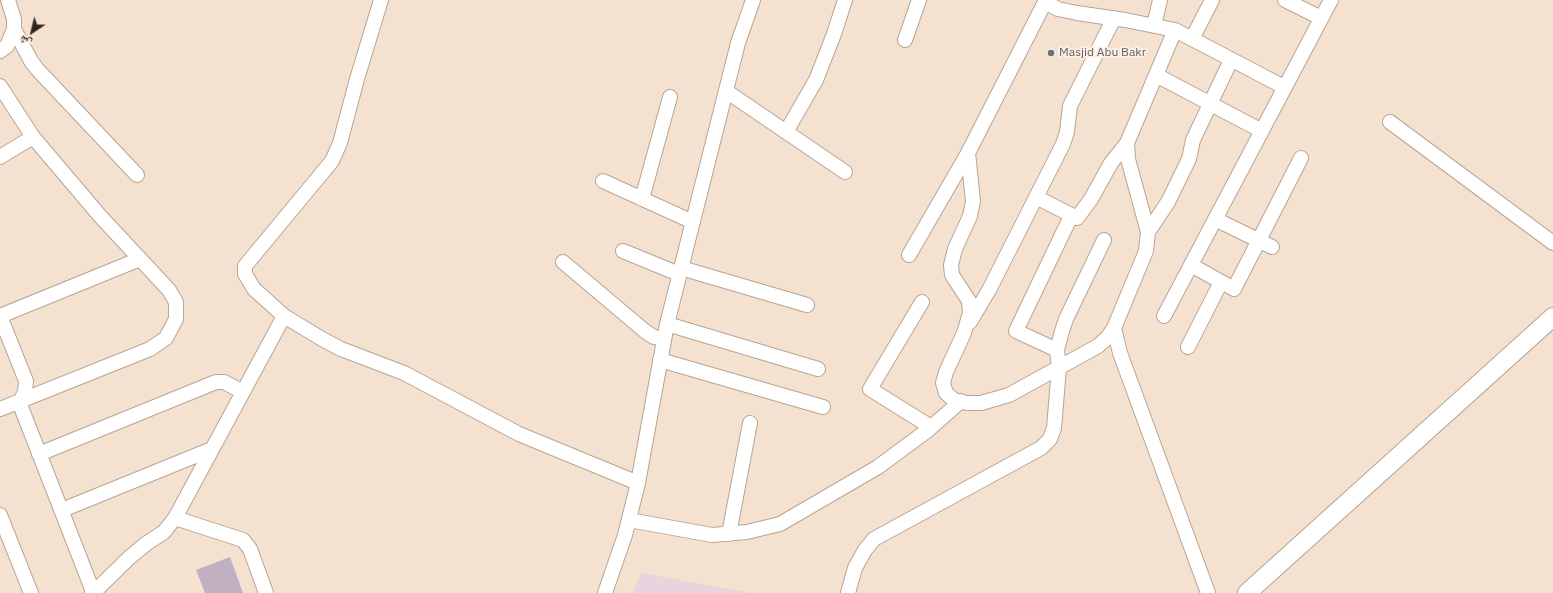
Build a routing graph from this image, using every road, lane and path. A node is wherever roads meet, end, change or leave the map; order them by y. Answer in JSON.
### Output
{"nodes":[{"id":1,"x":8,"y":0,"type":"edge"},
{"id":2,"x":381,"y":0,"type":"edge"},
{"id":3,"x":753,"y":0,"type":"edge"},
{"id":4,"x":844,"y":0,"type":"edge"},
{"id":5,"x":919,"y":0,"type":"edge"},
{"id":6,"x":1160,"y":0,"type":"edge"},
{"id":7,"x":1212,"y":0,"type":"edge"},
{"id":8,"x":1285,"y":0,"type":"edge"},
{"id":9,"x":1331,"y":0,"type":"edge"},
{"id":10,"x":1045,"y":1,"type":"edge"},
{"id":11,"x":1114,"y":18,"type":"junction"},
{"id":12,"x":1321,"y":18,"type":"junction"},
{"id":13,"x":1154,"y":25,"type":"junction"},
{"id":14,"x":14,"y":29,"type":"junction"},
{"id":15,"x":1175,"y":30,"type":"junction"},
{"id":16,"x":1192,"y":39,"type":"junction"},
{"id":17,"x":905,"y":40,"type":"dead end"},
{"id":18,"x":0,"y":51,"type":"edge"},
{"id":19,"x":1231,"y":60,"type":"junction"},
{"id":20,"x":1156,"y":75,"type":"junction"},
{"id":21,"x":0,"y":86,"type":"edge"},
{"id":22,"x":1284,"y":87,"type":"junction"},
{"id":23,"x":726,"y":91,"type":"junction"},
{"id":24,"x":670,"y":97,"type":"dead end"},
{"id":25,"x":1211,"y":104,"type":"junction"},
{"id":26,"x":1390,"y":122,"type":"dead end"},
{"id":27,"x":1262,"y":130,"type":"junction"},
{"id":28,"x":786,"y":132,"type":"junction"},
{"id":29,"x":33,"y":137,"type":"junction"},
{"id":30,"x":1127,"y":143,"type":"junction"},
{"id":31,"x":968,"y":153,"type":"junction"},
{"id":32,"x":0,"y":157,"type":"edge"},
{"id":33,"x":1302,"y":158,"type":"dead end"},
{"id":34,"x":845,"y":172,"type":"dead end"},
{"id":35,"x":138,"y":175,"type":"dead end"},
{"id":36,"x":603,"y":181,"type":"dead end"},
{"id":37,"x":1036,"y":197,"type":"junction"},
{"id":38,"x":642,"y":199,"type":"junction"},
{"id":39,"x":1071,"y":216,"type":"junction"},
{"id":40,"x":1215,"y":219,"type":"junction"},
{"id":41,"x":693,"y":222,"type":"junction"},
{"id":42,"x":1148,"y":232,"type":"junction"},
{"id":43,"x":1104,"y":240,"type":"dead end"},
{"id":44,"x":1259,"y":240,"type":"junction"},
{"id":45,"x":1553,"y":243,"type":"edge"},
{"id":46,"x":1272,"y":247,"type":"dead end"},
{"id":47,"x":623,"y":251,"type":"dead end"},
{"id":48,"x":909,"y":255,"type":"dead end"},
{"id":49,"x":140,"y":260,"type":"junction"},
{"id":50,"x":563,"y":262,"type":"dead end"},
{"id":51,"x":1191,"y":265,"type":"junction"},
{"id":52,"x":680,"y":271,"type":"junction"},
{"id":53,"x":1221,"y":282,"type":"junction"},
{"id":54,"x":922,"y":302,"type":"dead end"},
{"id":55,"x":807,"y":305,"type":"dead end"},
{"id":56,"x":0,"y":316,"type":"edge"},
{"id":57,"x":284,"y":316,"type":"junction"},
{"id":58,"x":1164,"y":316,"type":"dead end"},
{"id":59,"x":1553,"y":317,"type":"edge"},
{"id":60,"x":666,"y":324,"type":"junction"},
{"id":61,"x":1114,"y":328,"type":"junction"},
{"id":62,"x":964,"y":333,"type":"junction"},
{"id":63,"x":664,"y":339,"type":"junction"},
{"id":64,"x":1188,"y":347,"type":"dead end"},
{"id":65,"x":1057,"y":350,"type":"junction"},
{"id":66,"x":660,"y":360,"type":"junction"},
{"id":67,"x":1059,"y":368,"type":"junction"},
{"id":68,"x":818,"y":369,"type":"dead end"},
{"id":69,"x":243,"y":392,"type":"junction"},
{"id":70,"x":21,"y":400,"type":"junction"},
{"id":71,"x":961,"y":401,"type":"junction"},
{"id":72,"x":823,"y":407,"type":"dead end"},
{"id":73,"x":0,"y":409,"type":"edge"},
{"id":74,"x":750,"y":423,"type":"dead end"},
{"id":75,"x":931,"y":427,"type":"junction"},
{"id":76,"x":212,"y":449,"type":"junction"},
{"id":77,"x":39,"y":454,"type":"junction"},
{"id":78,"x":638,"y":483,"type":"junction"},
{"id":79,"x":62,"y":510,"type":"junction"},
{"id":80,"x":0,"y":517,"type":"edge"},
{"id":81,"x":175,"y":518,"type":"junction"},
{"id":82,"x":629,"y":520,"type":"junction"},
{"id":83,"x":729,"y":534,"type":"junction"},
{"id":84,"x":31,"y":593,"type":"edge"},
{"id":85,"x":92,"y":593,"type":"edge"},
{"id":86,"x":266,"y":593,"type":"edge"},
{"id":87,"x":605,"y":593,"type":"edge"},
{"id":88,"x":848,"y":593,"type":"edge"},
{"id":89,"x":1208,"y":593,"type":"edge"},
{"id":90,"x":1247,"y":593,"type":"edge"}],
"edges":[{"from":1,"to":14,"type":"street"},
{"from":2,"to":57,"type":"street"},
{"from":3,"to":23,"type":"street"},
{"from":4,"to":28,"type":"street"},
{"from":5,"to":17,"type":"street"},
{"from":6,"to":13,"type":"street"},
{"from":7,"to":16,"type":"street"},
{"from":8,"to":12,"type":"street"},
{"from":9,"to":12,"type":"street"},
{"from":10,"to":11,"type":"street"},
{"from":10,"to":31,"type":"street"},
{"from":11,"to":13,"type":"street"},
{"from":11,"to":37,"type":"street"},
{"from":12,"to":22,"type":"street"},
{"from":13,"to":15,"type":"street"},
{"from":14,"to":18,"type":"street"},
{"from":14,"to":35,"type":"street"},
{"from":15,"to":16,"type":"street"},
{"from":15,"to":20,"type":"street"},
{"from":16,"to":19,"type":"street"},
{"from":19,"to":22,"type":"street"},
{"from":19,"to":25,"type":"street"},
{"from":20,"to":25,"type":"street"},
{"from":20,"to":30,"type":"street"},
{"from":21,"to":29,"type":"street"},
{"from":22,"to":27,"type":"street"},
{"from":23,"to":28,"type":"street"},
{"from":23,"to":41,"type":"street"},
{"from":24,"to":38,"type":"street"},
{"from":25,"to":27,"type":"street"},
{"from":25,"to":42,"type":"street"},
{"from":26,"to":45,"type":"street"},
{"from":27,"to":40,"type":"street"},
{"from":28,"to":34,"type":"street"},
{"from":29,"to":32,"type":"street"},
{"from":29,"to":49,"type":"street"},
{"from":30,"to":39,"type":"street"},
{"from":30,"to":42,"type":"street"},
{"from":31,"to":48,"type":"street"},
{"from":31,"to":62,"type":"street"},
{"from":33,"to":44,"type":"street"},
{"from":36,"to":38,"type":"street"},
{"from":37,"to":39,"type":"street"},
{"from":37,"to":62,"type":"street"},
{"from":38,"to":41,"type":"street"},
{"from":39,"to":65,"type":"street"},
{"from":40,"to":44,"type":"street"},
{"from":40,"to":51,"type":"street"},
{"from":41,"to":52,"type":"street"},
{"from":42,"to":61,"type":"street"},
{"from":43,"to":65,"type":"street"},
{"from":44,"to":46,"type":"street"},
{"from":44,"to":53,"type":"street"},
{"from":47,"to":52,"type":"street"},
{"from":49,"to":56,"type":"street"},
{"from":49,"to":70,"type":"street"},
{"from":50,"to":63,"type":"street"},
{"from":51,"to":53,"type":"street"},
{"from":51,"to":58,"type":"street"},
{"from":52,"to":55,"type":"street"},
{"from":52,"to":60,"type":"street"},
{"from":53,"to":64,"type":"street"},
{"from":54,"to":75,"type":"street"},
{"from":56,"to":70,"type":"street"},
{"from":57,"to":69,"type":"street"},
{"from":57,"to":78,"type":"street"},
{"from":59,"to":90,"type":"street"},
{"from":60,"to":63,"type":"street"},
{"from":60,"to":68,"type":"street"},
{"from":61,"to":67,"type":"street"},
{"from":61,"to":89,"type":"street"},
{"from":62,"to":71,"type":"street"},
{"from":63,"to":66,"type":"street"},
{"from":65,"to":67,"type":"street"},
{"from":66,"to":72,"type":"street"},
{"from":66,"to":78,"type":"street"},
{"from":67,"to":71,"type":"street"},
{"from":67,"to":88,"type":"street"},
{"from":69,"to":76,"type":"street"},
{"from":69,"to":77,"type":"street"},
{"from":70,"to":73,"type":"street"},
{"from":70,"to":77,"type":"street"},
{"from":71,"to":75,"type":"street"},
{"from":74,"to":83,"type":"street"},
{"from":75,"to":83,"type":"street"},
{"from":76,"to":79,"type":"street"},
{"from":76,"to":81,"type":"street"},
{"from":77,"to":79,"type":"street"},
{"from":78,"to":82,"type":"street"},
{"from":79,"to":85,"type":"street"},
{"from":80,"to":84,"type":"street"},
{"from":81,"to":85,"type":"street"},
{"from":81,"to":86,"type":"street"},
{"from":82,"to":83,"type":"street"},
{"from":82,"to":87,"type":"street"}]}
